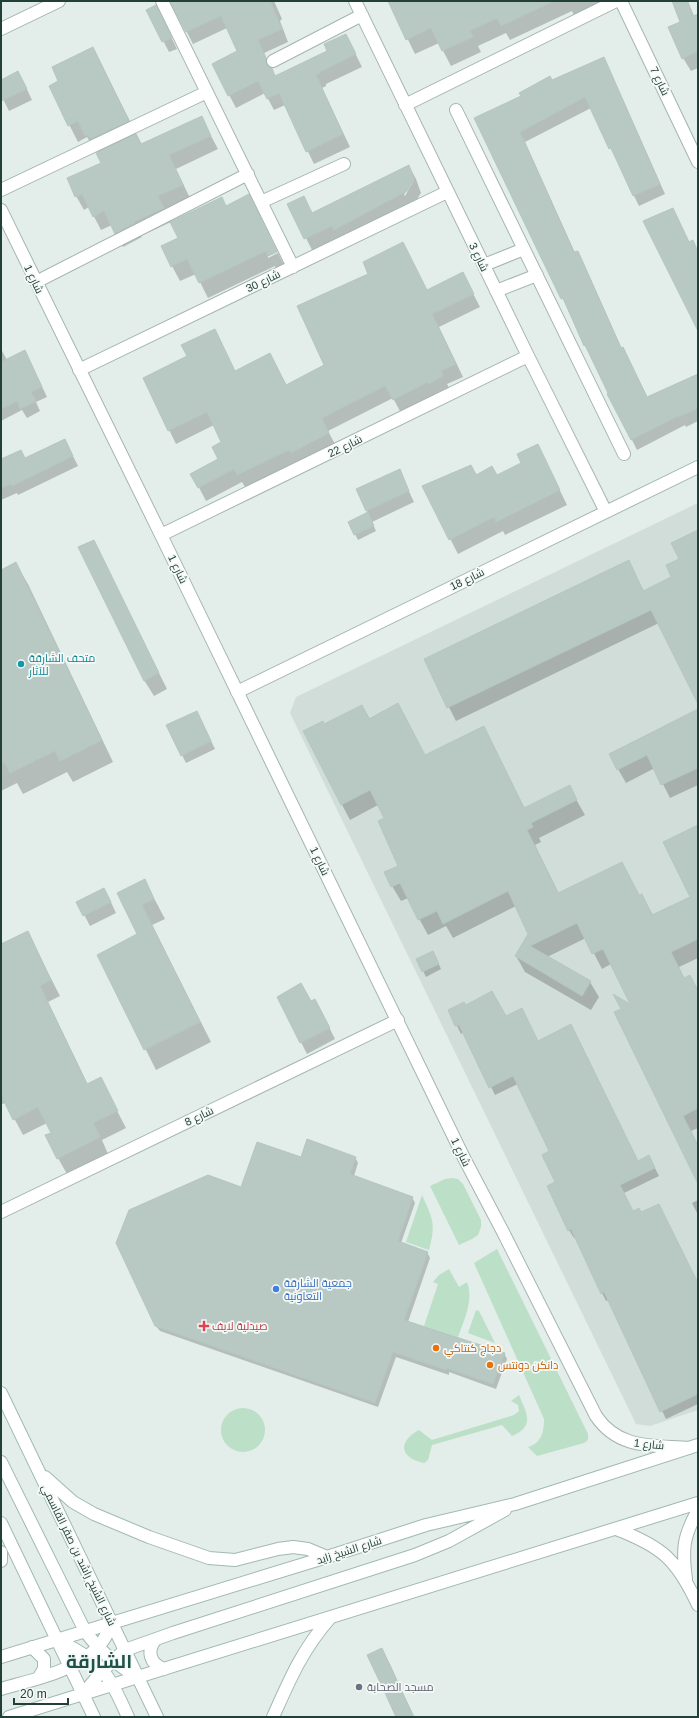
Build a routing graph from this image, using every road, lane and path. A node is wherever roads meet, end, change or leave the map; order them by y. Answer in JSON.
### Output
{"nodes":[{"id":1,"x":59,"y":1,"type":"edge"},
{"id":2,"x":162,"y":1,"type":"edge"},
{"id":3,"x":355,"y":1,"type":"edge"},
{"id":4,"x":616,"y":1,"type":"edge"},
{"id":5,"x":621,"y":1,"type":"edge"},
{"id":6,"x":362,"y":15,"type":"junction"},
{"id":7,"x":1,"y":29,"type":"edge"},
{"id":8,"x":274,"y":61,"type":"dead end"},
{"id":9,"x":207,"y":92,"type":"junction"},
{"id":10,"x":405,"y":105,"type":"junction"},
{"id":11,"x":456,"y":110,"type":"dead end"},
{"id":12,"x":698,"y":162,"type":"edge"},
{"id":13,"x":344,"y":164,"type":"dead end"},
{"id":14,"x":248,"y":174,"type":"junction"},
{"id":15,"x":1,"y":190,"type":"edge"},
{"id":16,"x":448,"y":192,"type":"junction"},
{"id":17,"x":261,"y":202,"type":"junction"},
{"id":18,"x":1,"y":210,"type":"edge"},
{"id":19,"x":524,"y":249,"type":"junction"},
{"id":20,"x":484,"y":265,"type":"junction"},
{"id":21,"x":293,"y":267,"type":"junction"},
{"id":22,"x":537,"y":275,"type":"junction"},
{"id":23,"x":36,"y":282,"type":"junction"},
{"id":24,"x":496,"y":292,"type":"junction"},
{"id":25,"x":528,"y":356,"type":"junction"},
{"id":26,"x":79,"y":370,"type":"junction"},
{"id":27,"x":624,"y":454,"type":"dead end"},
{"id":28,"x":698,"y":467,"type":"edge"},
{"id":29,"x":606,"y":512,"type":"junction"},
{"id":30,"x":161,"y":535,"type":"junction"},
{"id":31,"x":237,"y":692,"type":"junction"},
{"id":32,"x":398,"y":1020,"type":"junction"},
{"id":33,"x":1,"y":1212,"type":"edge"},
{"id":34,"x":1,"y":1393,"type":"edge"},
{"id":35,"x":694,"y":1447,"type":"edge"},
{"id":36,"x":1,"y":1462,"type":"edge"},
{"id":37,"x":37,"y":1469,"type":"junction"},
{"id":38,"x":698,"y":1502,"type":"edge"},
{"id":39,"x":515,"y":1504,"type":"junction"},
{"id":40,"x":698,"y":1510,"type":"edge"},
{"id":41,"x":1,"y":1523,"type":"edge"},
{"id":42,"x":616,"y":1529,"type":"junction"},
{"id":43,"x":1,"y":1552,"type":"edge"},
{"id":44,"x":327,"y":1557,"type":"junction"},
{"id":45,"x":1,"y":1561,"type":"edge"},
{"id":46,"x":686,"y":1579,"type":"junction"},
{"id":47,"x":698,"y":1605,"type":"edge"},
{"id":48,"x":331,"y":1617,"type":"junction"},
{"id":49,"x":112,"y":1623,"type":"junction"},
{"id":50,"x":85,"y":1631,"type":"junction"},
{"id":51,"x":57,"y":1639,"type":"junction"},
{"id":52,"x":156,"y":1639,"type":"junction"},
{"id":53,"x":32,"y":1647,"type":"junction"},
{"id":54,"x":98,"y":1648,"type":"junction"},
{"id":55,"x":125,"y":1650,"type":"junction"},
{"id":56,"x":1,"y":1656,"type":"edge"},
{"id":57,"x":87,"y":1657,"type":"junction"},
{"id":58,"x":112,"y":1661,"type":"junction"},
{"id":59,"x":70,"y":1667,"type":"junction"},
{"id":60,"x":164,"y":1669,"type":"junction"},
{"id":61,"x":103,"y":1670,"type":"junction"},
{"id":62,"x":40,"y":1677,"type":"junction"},
{"id":63,"x":138,"y":1677,"type":"junction"},
{"id":64,"x":112,"y":1685,"type":"junction"},
{"id":65,"x":1,"y":1689,"type":"edge"},
{"id":66,"x":83,"y":1694,"type":"junction"},
{"id":67,"x":9,"y":1717,"type":"edge"},
{"id":68,"x":94,"y":1717,"type":"edge"},
{"id":69,"x":128,"y":1717,"type":"edge"},
{"id":70,"x":157,"y":1717,"type":"edge"},
{"id":71,"x":272,"y":1717,"type":"edge"}],
"edges":[{"from":1,"to":7,"type":"street"},
{"from":2,"to":9,"type":"street"},
{"from":3,"to":6,"type":"street","name":"شارع 3"},
{"from":4,"to":10,"type":"street"},
{"from":5,"to":12,"type":"street","name":"شارع 7"},
{"from":6,"to":8,"type":"street"},
{"from":6,"to":10,"type":"street","name":"شارع 3"},
{"from":9,"to":14,"type":"street"},
{"from":9,"to":15,"type":"street"},
{"from":10,"to":16,"type":"street","name":"شارع 3"},
{"from":11,"to":19,"type":"street"},
{"from":13,"to":17,"type":"street"},
{"from":14,"to":17,"type":"street"},
{"from":14,"to":23,"type":"street"},
{"from":16,"to":20,"type":"street","name":"شارع 3"},
{"from":16,"to":21,"type":"street","name":"شارع 30"},
{"from":17,"to":21,"type":"street"},
{"from":18,"to":23,"type":"street","name":"شارع 1"},
{"from":19,"to":20,"type":"street"},
{"from":19,"to":22,"type":"street"},
{"from":20,"to":24,"type":"street","name":"شارع 3"},
{"from":21,"to":26,"type":"street","name":"شارع 30"},
{"from":22,"to":24,"type":"street"},
{"from":22,"to":27,"type":"street"},
{"from":23,"to":26,"type":"street","name":"شارع 1"},
{"from":24,"to":25,"type":"street","name":"شارع 3"},
{"from":25,"to":29,"type":"street","name":"شارع 3"},
{"from":25,"to":30,"type":"street","name":"شارع 22"},
{"from":26,"to":30,"type":"street","name":"شارع 1"},
{"from":28,"to":29,"type":"street","name":"شارع 18"},
{"from":29,"to":31,"type":"street","name":"شارع 18"},
{"from":30,"to":31,"type":"street","name":"شارع 1"},
{"from":31,"to":32,"type":"street","name":"شارع 1"},
{"from":32,"to":33,"type":"street","name":"شارع 8"},
{"from":32,"to":35,"type":"street","name":"شارع 1"},
{"from":34,"to":37,"type":"street","name":"شارع الشيخ راشد بن صقر القاسمي"},
{"from":35,"to":39,"type":"street","name":"شارع الشيخ زايد"},
{"from":36,"to":50,"type":"street"},
{"from":37,"to":44,"type":"street"},
{"from":37,"to":49,"type":"street","name":"شارع الشيخ راشد بن صقر القاسمي"},
{"from":38,"to":42,"type":"street"},
{"from":39,"to":44,"type":"street","name":"شارع الشيخ زايد"},
{"from":39,"to":52,"type":"street"},
{"from":40,"to":46,"type":"street"},
{"from":41,"to":51,"type":"street"},
{"from":42,"to":46,"type":"street"},
{"from":42,"to":48,"type":"street"},
{"from":43,"to":45,"type":"street"},
{"from":44,"to":49,"type":"street","name":"شارع الشيخ زايد"},
{"from":46,"to":47,"type":"street"},
{"from":48,"to":60,"type":"street"},
{"from":48,"to":71,"type":"street"},
{"from":49,"to":50,"type":"street","name":"شارع الشيخ زايد"},
{"from":49,"to":54,"type":"street"},
{"from":49,"to":55,"type":"street","name":"شارع الشيخ راشد بن صقر القاسمي"},
{"from":50,"to":51,"type":"street","name":"شارع الشيخ زايد"},
{"from":50,"to":54,"type":"street"},
{"from":51,"to":53,"type":"street","name":"شارع الشيخ زايد"},
{"from":51,"to":57,"type":"street"},
{"from":51,"to":59,"type":"street"},
{"from":52,"to":55,"type":"street"},
{"from":52,"to":60,"type":"street"},
{"from":53,"to":56,"type":"street","name":"شارع الشيخ زايد"},
{"from":53,"to":62,"type":"street"},
{"from":54,"to":57,"type":"street"},
{"from":54,"to":58,"type":"street"},
{"from":55,"to":58,"type":"street"},
{"from":55,"to":63,"type":"street","name":"شارع الشيخ راشد بن صقر القاسمي"},
{"from":57,"to":59,"type":"street"},
{"from":57,"to":61,"type":"street"},
{"from":58,"to":61,"type":"street"},
{"from":58,"to":63,"type":"street"},
{"from":59,"to":62,"type":"street"},
{"from":59,"to":66,"type":"street"},
{"from":60,"to":63,"type":"street"},
{"from":61,"to":64,"type":"street"},
{"from":61,"to":66,"type":"street"},
{"from":62,"to":65,"type":"street"},
{"from":63,"to":64,"type":"street"},
{"from":63,"to":70,"type":"street","name":"شارع الشيخ راشد بن صقر القاسمي"},
{"from":64,"to":66,"type":"street"},
{"from":64,"to":69,"type":"street"},
{"from":66,"to":67,"type":"street"},
{"from":66,"to":68,"type":"street"}]}
